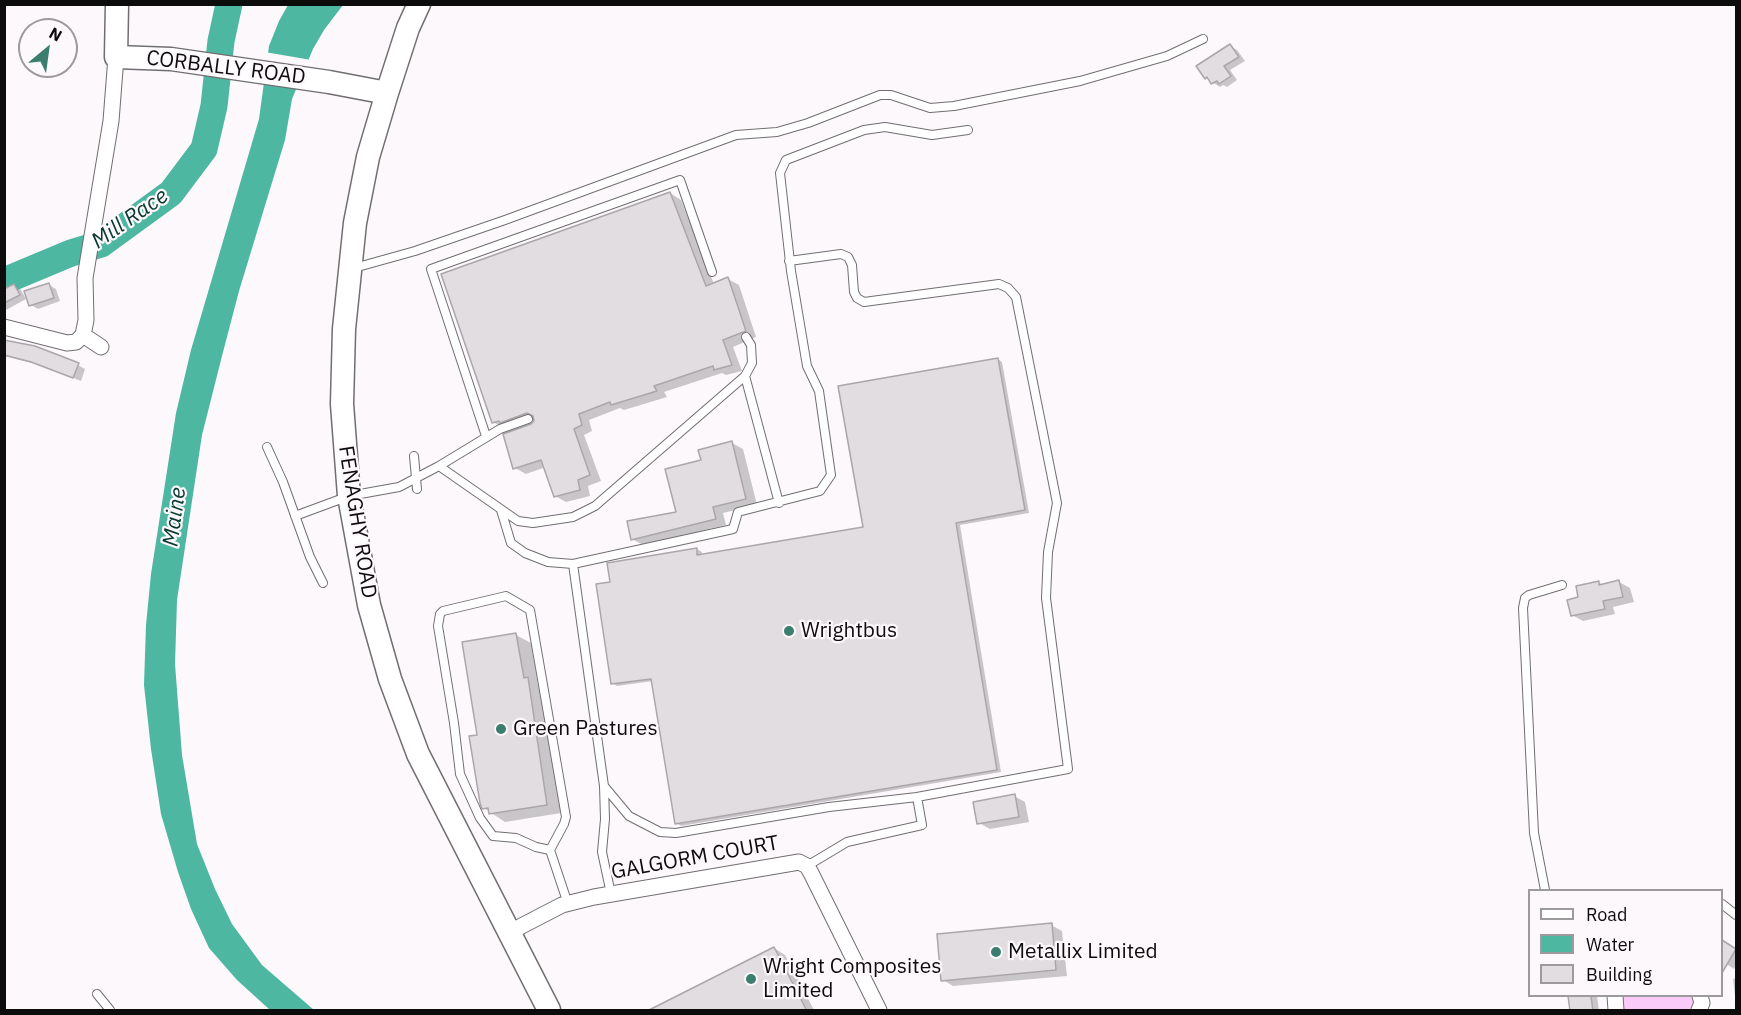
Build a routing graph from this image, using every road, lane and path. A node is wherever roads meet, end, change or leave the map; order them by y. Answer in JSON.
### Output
{"nodes":[{"id":1,"x":117,"y":4,"type":"edge"},
{"id":2,"x":420,"y":4,"type":"edge"},
{"id":3,"x":1203,"y":39,"type":"dead end"},
{"id":4,"x":116,"y":57,"type":"junction"},
{"id":5,"x":387,"y":93,"type":"junction"},
{"id":6,"x":968,"y":130,"type":"dead end"},
{"id":7,"x":789,"y":261,"type":"junction"},
{"id":8,"x":350,"y":270,"type":"junction"},
{"id":9,"x":712,"y":272,"type":"dead end"},
{"id":10,"x":4,"y":327,"type":"edge"},
{"id":11,"x":83,"y":335,"type":"junction"},
{"id":12,"x":747,"y":337,"type":"dead end"},
{"id":13,"x":101,"y":347,"type":"dead end"},
{"id":14,"x":745,"y":376,"type":"junction"},
{"id":15,"x":528,"y":419,"type":"dead end"},
{"id":16,"x":486,"y":436,"type":"junction"},
{"id":17,"x":267,"y":447,"type":"dead end"},
{"id":18,"x":414,"y":456,"type":"dead end"},
{"id":19,"x":439,"y":466,"type":"junction"},
{"id":20,"x":416,"y":477,"type":"junction"},
{"id":21,"x":417,"y":489,"type":"dead end"},
{"id":22,"x":349,"y":496,"type":"junction"},
{"id":23,"x":779,"y":503,"type":"junction"},
{"id":24,"x":501,"y":510,"type":"junction"},
{"id":25,"x":295,"y":516,"type":"junction"},
{"id":26,"x":573,"y":564,"type":"junction"},
{"id":27,"x":323,"y":583,"type":"dead end"},
{"id":28,"x":1562,"y":585,"type":"dead end"},
{"id":29,"x":604,"y":786,"type":"junction"},
{"id":30,"x":917,"y":797,"type":"junction"},
{"id":31,"x":549,"y":850,"type":"junction"},
{"id":32,"x":807,"y":866,"type":"junction"},
{"id":33,"x":1545,"y":889,"type":"edge"},
{"id":34,"x":611,"y":894,"type":"junction"},
{"id":35,"x":568,"y":904,"type":"junction"},
{"id":36,"x":1723,"y":905,"type":"edge"},
{"id":37,"x":1737,"y":915,"type":"edge"},
{"id":38,"x":508,"y":933,"type":"junction"},
{"id":39,"x":98,"y":994,"type":"dead end"},
{"id":40,"x":110,"y":1011,"type":"edge"},
{"id":41,"x":549,"y":1011,"type":"edge"},
{"id":42,"x":879,"y":1011,"type":"edge"}],
"edges":[{"from":1,"to":4,"type":"street","name":"CORBALLY ROAD"},
{"from":2,"to":5,"type":"street","name":"FENAGHY ROAD"},
{"from":3,"to":8,"type":"lane"},
{"from":4,"to":5,"type":"street","name":"CORBALLY ROAD"},
{"from":4,"to":11,"type":"street"},
{"from":5,"to":8,"type":"street","name":"FENAGHY ROAD"},
{"from":6,"to":7,"type":"lane"},
{"from":7,"to":23,"type":"lane"},
{"from":7,"to":30,"type":"lane"},
{"from":8,"to":22,"type":"street","name":"FENAGHY ROAD"},
{"from":9,"to":16,"type":"lane"},
{"from":10,"to":11,"type":"street"},
{"from":11,"to":13,"type":"street"},
{"from":12,"to":14,"type":"lane"},
{"from":14,"to":23,"type":"lane"},
{"from":14,"to":24,"type":"lane"},
{"from":15,"to":16,"type":"lane"},
{"from":16,"to":19,"type":"lane"},
{"from":17,"to":25,"type":"lane"},
{"from":18,"to":20,"type":"lane"},
{"from":19,"to":20,"type":"lane"},
{"from":19,"to":24,"type":"lane"},
{"from":20,"to":21,"type":"lane"},
{"from":20,"to":22,"type":"lane"},
{"from":22,"to":25,"type":"lane"},
{"from":22,"to":38,"type":"street","name":"FENAGHY ROAD"},
{"from":23,"to":26,"type":"lane"},
{"from":24,"to":26,"type":"lane"},
{"from":25,"to":27,"type":"lane"},
{"from":26,"to":29,"type":"lane"},
{"from":28,"to":33,"type":"lane"},
{"from":29,"to":30,"type":"lane"},
{"from":29,"to":34,"type":"lane"},
{"from":30,"to":32,"type":"lane"},
{"from":31,"to":31,"type":"lane"},
{"from":31,"to":35,"type":"lane"},
{"from":32,"to":34,"type":"street","name":"GALGORM COURT"},
{"from":32,"to":42,"type":"street","name":"GALGORM COURT"},
{"from":34,"to":35,"type":"street","name":"GALGORM COURT"},
{"from":35,"to":38,"type":"street","name":"GALGORM COURT"},
{"from":36,"to":37,"type":"lane"},
{"from":38,"to":41,"type":"street","name":"FENAGHY ROAD"},
{"from":39,"to":40,"type":"lane"}]}
